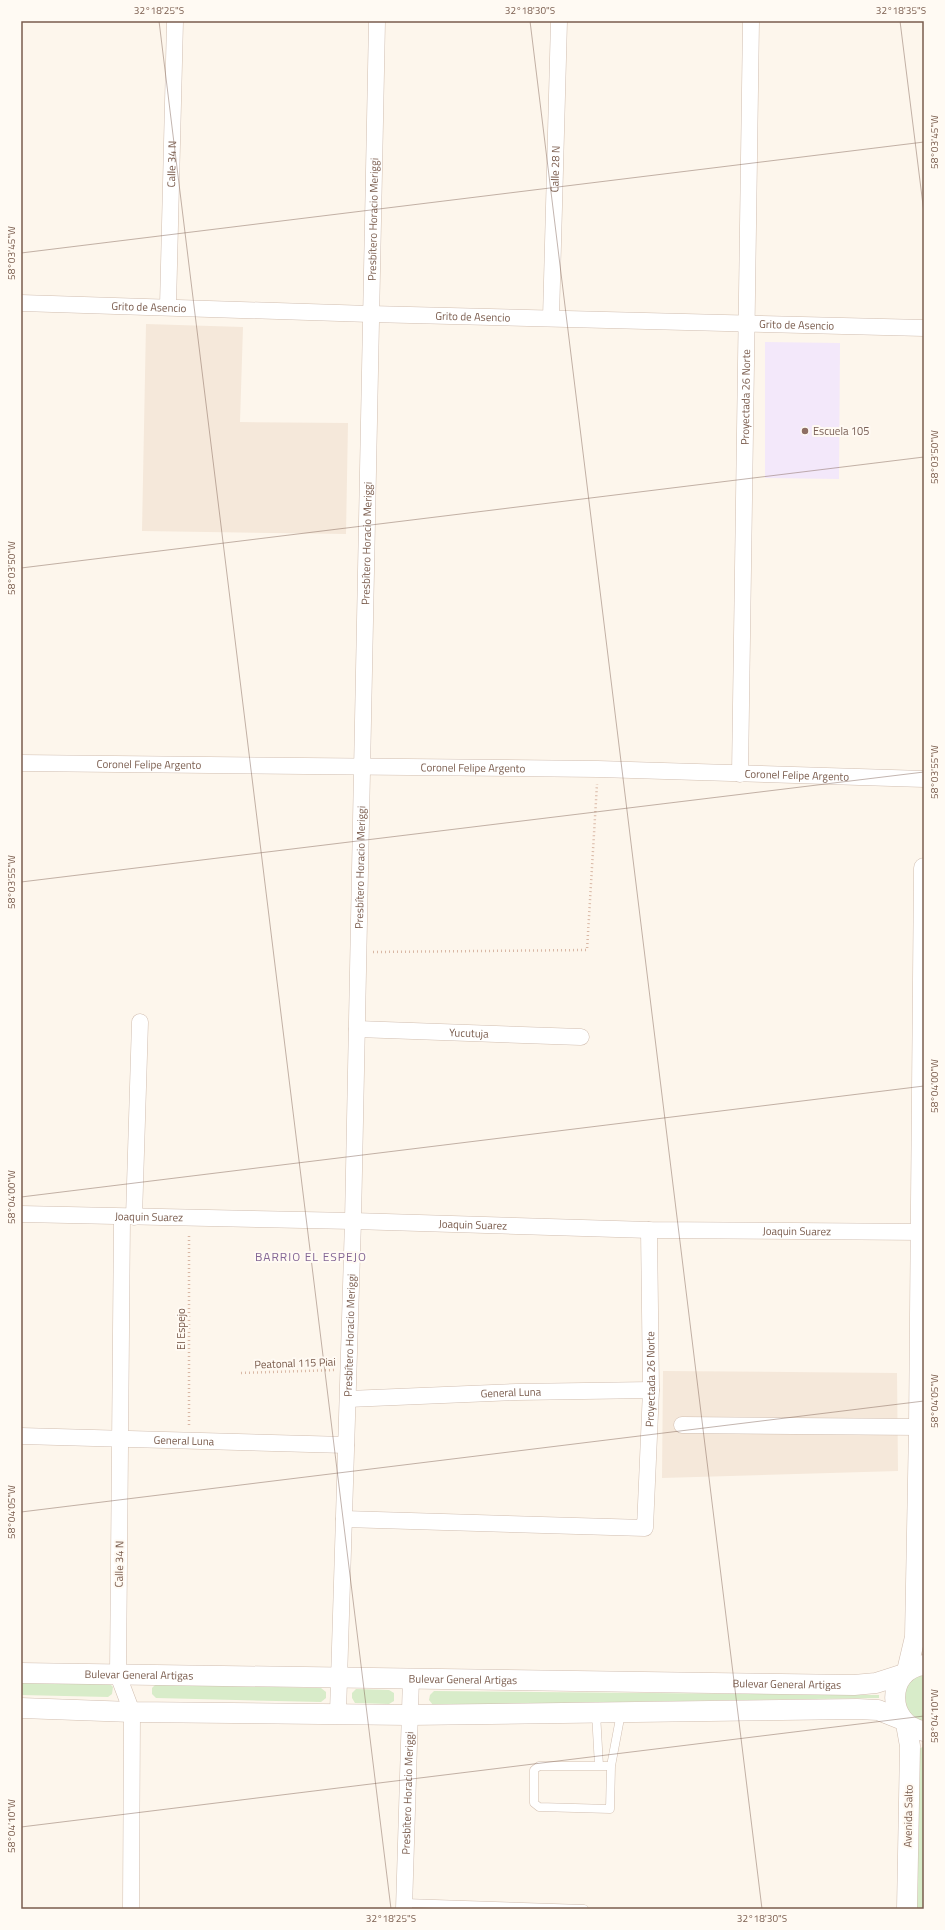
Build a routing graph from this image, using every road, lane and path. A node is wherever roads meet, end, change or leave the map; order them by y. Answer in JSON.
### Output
{"nodes":[{"id":1,"x":175,"y":21,"type":"edge"},
{"id":2,"x":376,"y":21,"type":"edge"},
{"id":3,"x":559,"y":21,"type":"edge"},
{"id":4,"x":751,"y":21,"type":"edge"},
{"id":5,"x":21,"y":303,"type":"edge"},
{"id":6,"x":168,"y":306,"type":"junction"},
{"id":7,"x":370,"y":314,"type":"junction"},
{"id":8,"x":551,"y":318,"type":"junction"},
{"id":9,"x":746,"y":322,"type":"junction"},
{"id":10,"x":924,"y":328,"type":"edge"},
{"id":11,"x":21,"y":763,"type":"edge"},
{"id":12,"x":363,"y":767,"type":"junction"},
{"id":13,"x":598,"y":769,"type":"junction"},
{"id":14,"x":740,"y":774,"type":"junction"},
{"id":15,"x":924,"y":779,"type":"edge"},
{"id":16,"x":924,"y":868,"type":"edge"},
{"id":17,"x":358,"y":953,"type":"junction"},
{"id":18,"x":140,"y":1022,"type":"dead end"},
{"id":19,"x":357,"y":1029,"type":"junction"},
{"id":20,"x":581,"y":1037,"type":"dead end"},
{"id":21,"x":21,"y":1214,"type":"edge"},
{"id":22,"x":128,"y":1217,"type":"junction"},
{"id":23,"x":189,"y":1217,"type":"junction"},
{"id":24,"x":353,"y":1221,"type":"junction"},
{"id":25,"x":649,"y":1230,"type":"junction"},
{"id":26,"x":922,"y":1232,"type":"edge"},
{"id":27,"x":348,"y":1369,"type":"junction"},
{"id":28,"x":241,"y":1373,"type":"dead end"},
{"id":29,"x":651,"y":1390,"type":"junction"},
{"id":30,"x":348,"y":1399,"type":"junction"},
{"id":31,"x":682,"y":1425,"type":"dead end"},
{"id":32,"x":919,"y":1427,"type":"junction"},
{"id":33,"x":21,"y":1436,"type":"edge"},
{"id":34,"x":120,"y":1439,"type":"junction"},
{"id":35,"x":189,"y":1441,"type":"junction"},
{"id":36,"x":346,"y":1445,"type":"junction"},
{"id":37,"x":344,"y":1519,"type":"junction"},
{"id":38,"x":912,"y":1670,"type":"edge"},
{"id":39,"x":21,"y":1673,"type":"edge"},
{"id":40,"x":118,"y":1675,"type":"junction"},
{"id":41,"x":340,"y":1676,"type":"junction"},
{"id":42,"x":411,"y":1678,"type":"junction"},
{"id":43,"x":21,"y":1708,"type":"edge"},
{"id":44,"x":132,"y":1712,"type":"junction"},
{"id":45,"x":596,"y":1712,"type":"junction"},
{"id":46,"x":621,"y":1712,"type":"junction"},
{"id":47,"x":338,"y":1713,"type":"junction"},
{"id":48,"x":409,"y":1715,"type":"junction"},
{"id":49,"x":911,"y":1725,"type":"edge"},
{"id":50,"x":599,"y":1766,"type":"junction"},
{"id":51,"x":611,"y":1766,"type":"junction"},
{"id":52,"x":405,"y":1906,"type":"edge"},
{"id":53,"x":131,"y":1909,"type":"edge"},
{"id":54,"x":584,"y":1909,"type":"edge"},
{"id":55,"x":907,"y":1909,"type":"edge"}],
"edges":[{"from":1,"to":6,"type":"street","name":"Calle 34 N"},
{"from":2,"to":7,"type":"street","name":"Presbítero Horacio Meriggi"},
{"from":3,"to":8,"type":"street","name":"Calle 28 N"},
{"from":4,"to":9,"type":"street","name":"Proyectada 26 Norte"},
{"from":5,"to":6,"type":"street","name":"Grito de Asencio"},
{"from":6,"to":7,"type":"street","name":"Grito de Asencio"},
{"from":7,"to":8,"type":"street","name":"Grito de Asencio"},
{"from":7,"to":12,"type":"street","name":"Presbítero Horacio Meriggi"},
{"from":8,"to":9,"type":"street","name":"Grito de Asencio"},
{"from":9,"to":10,"type":"street","name":"Grito de Asencio"},
{"from":9,"to":14,"type":"street","name":"Proyectada 26 Norte"},
{"from":11,"to":12,"type":"street","name":"Coronel Felipe Argento"},
{"from":12,"to":13,"type":"street","name":"Coronel Felipe Argento"},
{"from":12,"to":17,"type":"street","name":"Presbítero Horacio Meriggi"},
{"from":13,"to":14,"type":"street","name":"Coronel Felipe Argento"},
{"from":13,"to":17,"type":"path"},
{"from":14,"to":15,"type":"street","name":"Coronel Felipe Argento"},
{"from":16,"to":26,"type":"street","name":"Avenida Salto"},
{"from":17,"to":19,"type":"street","name":"Presbítero Horacio Meriggi"},
{"from":18,"to":22,"type":"street","name":"Calle 34 N"},
{"from":19,"to":20,"type":"street","name":"Yucutuja"},
{"from":19,"to":24,"type":"street","name":"Presbítero Horacio Meriggi"},
{"from":21,"to":22,"type":"street","name":"Joaquin Suarez"},
{"from":22,"to":23,"type":"street","name":"Joaquin Suarez"},
{"from":22,"to":34,"type":"street","name":"Calle 34 N"},
{"from":23,"to":24,"type":"street","name":"Joaquin Suarez"},
{"from":23,"to":35,"type":"path","name":"El Espejo"},
{"from":24,"to":25,"type":"street","name":"Joaquin Suarez"},
{"from":24,"to":27,"type":"street","name":"Presbítero Horacio Meriggi"},
{"from":25,"to":26,"type":"street","name":"Joaquin Suarez"},
{"from":25,"to":29,"type":"street","name":"Proyectada 26 Norte"},
{"from":26,"to":32,"type":"street","name":"Avenida Salto"},
{"from":27,"to":28,"type":"path","name":"Peatonal 115 Piai"},
{"from":27,"to":30,"type":"street","name":"Presbítero Horacio Meriggi"},
{"from":29,"to":30,"type":"street","name":"General Luna"},
{"from":29,"to":37,"type":"street","name":"Proyectada 26 Norte"},
{"from":30,"to":36,"type":"street","name":"Presbítero Horacio Meriggi"},
{"from":31,"to":32,"type":"street"},
{"from":32,"to":38,"type":"street","name":"Avenida Salto"},
{"from":33,"to":34,"type":"street","name":"General Luna"},
{"from":34,"to":35,"type":"street","name":"General Luna"},
{"from":34,"to":40,"type":"street","name":"Calle 34 N"},
{"from":35,"to":36,"type":"street","name":"General Luna"},
{"from":36,"to":37,"type":"street","name":"Presbítero Horacio Meriggi"},
{"from":37,"to":41,"type":"street","name":"Presbítero Horacio Meriggi"},
{"from":38,"to":42,"type":"street","name":"Bulevar General Artigas"},
{"from":38,"to":49,"type":"street","name":"Avenida Salto"},
{"from":39,"to":40,"type":"street","name":"Bulevar General Artigas"},
{"from":40,"to":41,"type":"street","name":"Bulevar General Artigas"},
{"from":40,"to":44,"type":"street","name":"Calle 34 N"},
{"from":41,"to":42,"type":"street","name":"Bulevar General Artigas"},
{"from":41,"to":47,"type":"street","name":"Presbítero Horacio Meriggi"},
{"from":42,"to":48,"type":"street","name":"Presbítero Horacio Meriggi"},
{"from":43,"to":44,"type":"street"},
{"from":44,"to":47,"type":"street"},
{"from":44,"to":53,"type":"street","name":"Calle 34 N"},
{"from":45,"to":46,"type":"street"},
{"from":45,"to":48,"type":"street"},
{"from":45,"to":50,"type":"lane"},
{"from":46,"to":49,"type":"street"},
{"from":46,"to":51,"type":"lane"},
{"from":47,"to":48,"type":"street"},
{"from":48,"to":52,"type":"street","name":"Presbítero Horacio Meriggi"},
{"from":49,"to":55,"type":"street","name":"Avenida Salto"},
{"from":50,"to":51,"type":"lane"},
{"from":50,"to":51,"type":"lane"},
{"from":52,"to":54,"type":"lane"}]}
